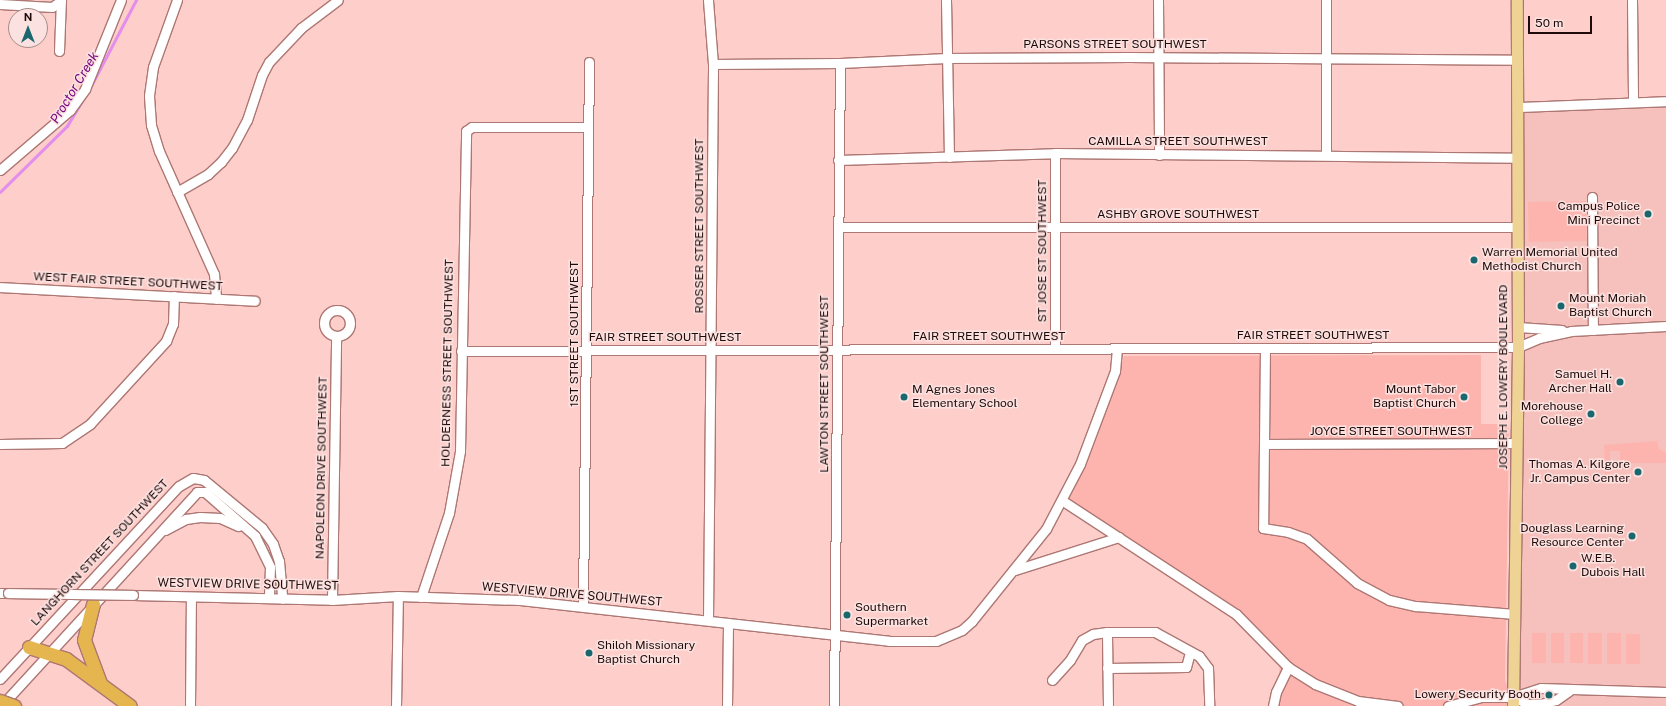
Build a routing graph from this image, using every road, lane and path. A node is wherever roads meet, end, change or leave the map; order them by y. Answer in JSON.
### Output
{"nodes":[{"id":1,"x":121,"y":0,"type":"edge"},
{"id":2,"x":177,"y":0,"type":"edge"},
{"id":3,"x":338,"y":0,"type":"edge"},
{"id":4,"x":708,"y":0,"type":"edge"},
{"id":5,"x":946,"y":0,"type":"edge"},
{"id":6,"x":1158,"y":0,"type":"edge"},
{"id":7,"x":1326,"y":0,"type":"edge"},
{"id":8,"x":1517,"y":0,"type":"edge"},
{"id":9,"x":1632,"y":0,"type":"edge"},
{"id":10,"x":61,"y":1,"type":"edge"},
{"id":11,"x":0,"y":4,"type":"edge"},
{"id":12,"x":59,"y":51,"type":"dead end"},
{"id":13,"x":1158,"y":57,"type":"junction"},
{"id":14,"x":947,"y":58,"type":"junction"},
{"id":15,"x":1326,"y":58,"type":"junction"},
{"id":16,"x":1517,"y":60,"type":"junction"},
{"id":17,"x":588,"y":62,"type":"dead end"},
{"id":18,"x":840,"y":63,"type":"junction"},
{"id":19,"x":713,"y":64,"type":"junction"},
{"id":20,"x":1666,"y":101,"type":"edge"},
{"id":21,"x":1633,"y":102,"type":"junction"},
{"id":22,"x":1518,"y":107,"type":"junction"},
{"id":23,"x":588,"y":127,"type":"junction"},
{"id":24,"x":1055,"y":153,"type":"junction"},
{"id":25,"x":1158,"y":155,"type":"junction"},
{"id":26,"x":1326,"y":155,"type":"junction"},
{"id":27,"x":948,"y":158,"type":"junction"},
{"id":28,"x":1518,"y":158,"type":"junction"},
{"id":29,"x":838,"y":160,"type":"junction"},
{"id":30,"x":0,"y":170,"type":"edge"},
{"id":31,"x":177,"y":192,"type":"junction"},
{"id":32,"x":1592,"y":197,"type":"dead end"},
{"id":33,"x":838,"y":227,"type":"junction"},
{"id":34,"x":1518,"y":227,"type":"junction"},
{"id":35,"x":1055,"y":228,"type":"junction"},
{"id":36,"x":0,"y":287,"type":"edge"},
{"id":37,"x":174,"y":296,"type":"junction"},
{"id":38,"x":216,"y":299,"type":"junction"},
{"id":39,"x":255,"y":301,"type":"dead end"},
{"id":40,"x":1666,"y":326,"type":"edge"},
{"id":41,"x":1518,"y":327,"type":"junction"},
{"id":42,"x":1593,"y":330,"type":"junction"},
{"id":43,"x":1571,"y":331,"type":"junction"},
{"id":44,"x":336,"y":336,"type":"dead end"},
{"id":45,"x":1518,"y":347,"type":"junction"},
{"id":46,"x":1265,"y":348,"type":"junction"},
{"id":47,"x":837,"y":349,"type":"junction"},
{"id":48,"x":1055,"y":349,"type":"junction"},
{"id":49,"x":1117,"y":349,"type":"junction"},
{"id":50,"x":711,"y":350,"type":"junction"},
{"id":51,"x":461,"y":351,"type":"junction"},
{"id":52,"x":586,"y":351,"type":"junction"},
{"id":53,"x":1517,"y":443,"type":"junction"},
{"id":54,"x":0,"y":444,"type":"edge"},
{"id":55,"x":1265,"y":444,"type":"junction"},
{"id":56,"x":193,"y":478,"type":"junction"},
{"id":57,"x":197,"y":492,"type":"junction"},
{"id":58,"x":1063,"y":501,"type":"junction"},
{"id":59,"x":247,"y":530,"type":"junction"},
{"id":60,"x":158,"y":533,"type":"junction"},
{"id":61,"x":1119,"y":538,"type":"junction"},
{"id":62,"x":1015,"y":570,"type":"junction"},
{"id":63,"x":4,"y":593,"type":"edge"},
{"id":64,"x":398,"y":596,"type":"junction"},
{"id":65,"x":191,"y":597,"type":"junction"},
{"id":66,"x":421,"y":597,"type":"junction"},
{"id":67,"x":269,"y":598,"type":"junction"},
{"id":68,"x":282,"y":599,"type":"junction"},
{"id":69,"x":332,"y":600,"type":"junction"},
{"id":70,"x":93,"y":604,"type":"junction"},
{"id":71,"x":583,"y":606,"type":"junction"},
{"id":72,"x":1515,"y":614,"type":"junction"},
{"id":73,"x":708,"y":620,"type":"junction"},
{"id":74,"x":728,"y":623,"type":"junction"},
{"id":75,"x":1107,"y":632,"type":"junction"},
{"id":76,"x":835,"y":635,"type":"junction"},
{"id":77,"x":30,"y":648,"type":"junction"},
{"id":78,"x":50,"y":652,"type":"junction"},
{"id":79,"x":1190,"y":652,"type":"junction"},
{"id":80,"x":1288,"y":667,"type":"junction"},
{"id":81,"x":1107,"y":668,"type":"junction"},
{"id":82,"x":0,"y":679,"type":"edge"},
{"id":83,"x":1052,"y":680,"type":"dead end"},
{"id":84,"x":100,"y":683,"type":"junction"},
{"id":85,"x":1569,"y":691,"type":"junction"},
{"id":86,"x":1666,"y":692,"type":"edge"},
{"id":87,"x":0,"y":701,"type":"edge"},
{"id":88,"x":1513,"y":701,"type":"edge"},
{"id":89,"x":1,"y":706,"type":"edge"},
{"id":90,"x":14,"y":706,"type":"edge"},
{"id":91,"x":130,"y":706,"type":"edge"},
{"id":92,"x":190,"y":706,"type":"edge"},
{"id":93,"x":396,"y":706,"type":"edge"},
{"id":94,"x":727,"y":706,"type":"edge"},
{"id":95,"x":834,"y":706,"type":"edge"},
{"id":96,"x":1108,"y":706,"type":"edge"},
{"id":97,"x":1209,"y":706,"type":"edge"},
{"id":98,"x":1273,"y":706,"type":"edge"},
{"id":99,"x":1398,"y":706,"type":"edge"},
{"id":100,"x":1448,"y":706,"type":"edge"}],
"edges":[{"from":1,"to":30,"type":"street"},
{"from":2,"to":31,"type":"street"},
{"from":3,"to":31,"type":"street"},
{"from":4,"to":19,"type":"street","name":"ROSSER STREET SOUTHWEST"},
{"from":5,"to":14,"type":"street"},
{"from":6,"to":13,"type":"street"},
{"from":7,"to":15,"type":"street"},
{"from":8,"to":16,"type":"main road","name":"JOSEPH E. LOWERY BOULEVARD"},
{"from":9,"to":21,"type":"street"},
{"from":10,"to":11,"type":"street"},
{"from":10,"to":12,"type":"street"},
{"from":13,"to":14,"type":"street","name":"PARSONS STREET SOUTHWEST"},
{"from":13,"to":15,"type":"street","name":"PARSONS STREET SOUTHWEST"},
{"from":13,"to":25,"type":"street"},
{"from":14,"to":18,"type":"street","name":"PARSONS STREET SOUTHWEST"},
{"from":14,"to":27,"type":"street"},
{"from":15,"to":16,"type":"street","name":"PARSONS STREET SOUTHWEST"},
{"from":15,"to":26,"type":"street"},
{"from":16,"to":22,"type":"main road","name":"JOSEPH E. LOWERY BOULEVARD"},
{"from":17,"to":23,"type":"street","name":"1ST STREET SOUTHWEST"},
{"from":18,"to":19,"type":"street","name":"PARSONS STREET SOUTHWEST"},
{"from":18,"to":29,"type":"street","name":"LAWTON STREET SOUTHWEST"},
{"from":19,"to":50,"type":"street","name":"ROSSER STREET SOUTHWEST"},
{"from":20,"to":21,"type":"street"},
{"from":21,"to":22,"type":"street"},
{"from":22,"to":28,"type":"main road","name":"JOSEPH E. LOWERY BOULEVARD"},
{"from":23,"to":51,"type":"street","name":"HOLDERNESS STREET SOUTHWEST"},
{"from":23,"to":52,"type":"street","name":"1ST STREET SOUTHWEST"},
{"from":24,"to":25,"type":"street","name":"CAMILLA STREET SOUTHWEST"},
{"from":24,"to":27,"type":"street","name":"CAMILLA STREET SOUTHWEST"},
{"from":24,"to":35,"type":"street","name":"ST JOSE ST SOUTHWEST"},
{"from":25,"to":26,"type":"street","name":"CAMILLA STREET SOUTHWEST"},
{"from":26,"to":28,"type":"street","name":"CAMILLA STREET SOUTHWEST"},
{"from":27,"to":29,"type":"street","name":"CAMILLA STREET SOUTHWEST"},
{"from":28,"to":34,"type":"main road","name":"JOSEPH E. LOWERY BOULEVARD"},
{"from":29,"to":33,"type":"street","name":"LAWTON STREET SOUTHWEST"},
{"from":31,"to":38,"type":"street"},
{"from":32,"to":42,"type":"street"},
{"from":33,"to":35,"type":"street","name":"ASHBY GROVE SOUTHWEST"},
{"from":33,"to":47,"type":"street","name":"LAWTON STREET SOUTHWEST"},
{"from":34,"to":35,"type":"street","name":"ASHBY GROVE SOUTHWEST"},
{"from":34,"to":41,"type":"main road","name":"JOSEPH E. LOWERY BOULEVARD"},
{"from":35,"to":48,"type":"street","name":"ST JOSE ST SOUTHWEST"},
{"from":36,"to":37,"type":"street","name":"WEST FAIR STREET SOUTHWEST"},
{"from":37,"to":38,"type":"street","name":"WEST FAIR STREET SOUTHWEST"},
{"from":37,"to":54,"type":"street"},
{"from":38,"to":39,"type":"street","name":"WEST FAIR STREET SOUTHWEST"},
{"from":40,"to":42,"type":"street"},
{"from":41,"to":43,"type":"street"},
{"from":41,"to":45,"type":"main road","name":"JOSEPH E. LOWERY BOULEVARD"},
{"from":42,"to":43,"type":"street"},
{"from":43,"to":45,"type":"street"},
{"from":44,"to":69,"type":"street","name":"NAPOLEON DRIVE SOUTHWEST"},
{"from":45,"to":46,"type":"street","name":"FAIR STREET SOUTHWEST"},
{"from":45,"to":53,"type":"main road","name":"JOSEPH E. LOWERY BOULEVARD"},
{"from":46,"to":49,"type":"street","name":"FAIR STREET SOUTHWEST"},
{"from":46,"to":55,"type":"street"},
{"from":47,"to":48,"type":"street","name":"FAIR STREET SOUTHWEST"},
{"from":47,"to":50,"type":"street","name":"FAIR STREET SOUTHWEST"},
{"from":47,"to":76,"type":"street","name":"LAWTON STREET SOUTHWEST"},
{"from":48,"to":49,"type":"street","name":"FAIR STREET SOUTHWEST"},
{"from":49,"to":58,"type":"street","name":"WESTVIEW DRIVE SOUTHWEST"},
{"from":50,"to":52,"type":"street","name":"FAIR STREET SOUTHWEST"},
{"from":50,"to":73,"type":"street","name":"ROSSER STREET SOUTHWEST"},
{"from":51,"to":52,"type":"street","name":"FAIR STREET SOUTHWEST"},
{"from":51,"to":66,"type":"street","name":"HOLDERNESS STREET SOUTHWEST"},
{"from":52,"to":71,"type":"street","name":"1ST STREET SOUTHWEST"},
{"from":53,"to":55,"type":"street","name":"JOYCE STREET SOUTHWEST"},
{"from":53,"to":72,"type":"main road","name":"JOSEPH E. LOWERY BOULEVARD"},
{"from":55,"to":72,"type":"street"},
{"from":56,"to":57,"type":"street"},
{"from":56,"to":68,"type":"street"},
{"from":56,"to":77,"type":"street","name":"LANGHORN STREET SOUTHWEST"},
{"from":57,"to":59,"type":"street"},
{"from":57,"to":60,"type":"street"},
{"from":58,"to":61,"type":"street"},
{"from":58,"to":62,"type":"street","name":"WESTVIEW DRIVE SOUTHWEST"},
{"from":59,"to":60,"type":"street"},
{"from":59,"to":67,"type":"street"},
{"from":60,"to":70,"type":"street"},
{"from":61,"to":62,"type":"street"},
{"from":61,"to":80,"type":"street"},
{"from":62,"to":76,"type":"street","name":"WESTVIEW DRIVE SOUTHWEST"},
{"from":63,"to":65,"type":"street","name":"WESTVIEW DRIVE SOUTHWEST","bridge":true},
{"from":64,"to":66,"type":"street","name":"WESTVIEW DRIVE SOUTHWEST"},
{"from":64,"to":69,"type":"street","name":"WESTVIEW DRIVE SOUTHWEST"},
{"from":64,"to":93,"type":"street"},
{"from":65,"to":67,"type":"street","name":"WESTVIEW DRIVE SOUTHWEST"},
{"from":65,"to":92,"type":"street"},
{"from":66,"to":71,"type":"street","name":"WESTVIEW DRIVE SOUTHWEST"},
{"from":67,"to":68,"type":"street","name":"WESTVIEW DRIVE SOUTHWEST"},
{"from":68,"to":69,"type":"street","name":"WESTVIEW DRIVE SOUTHWEST"},
{"from":70,"to":78,"type":"street"},
{"from":70,"to":84,"type":"highway"},
{"from":71,"to":73,"type":"street","name":"WESTVIEW DRIVE SOUTHWEST"},
{"from":72,"to":88,"type":"main road","name":"JOSEPH E. LOWERY BOULEVARD"},
{"from":73,"to":74,"type":"street","name":"WESTVIEW DRIVE SOUTHWEST"},
{"from":74,"to":76,"type":"street","name":"WESTVIEW DRIVE SOUTHWEST"},
{"from":74,"to":94,"type":"street"},
{"from":75,"to":79,"type":"street"},
{"from":75,"to":81,"type":"street"},
{"from":75,"to":83,"type":"street"},
{"from":76,"to":95,"type":"street","name":"LAWTON STREET SOUTHWEST"},
{"from":77,"to":78,"type":"highway"},
{"from":77,"to":82,"type":"street","name":"LANGHORN STREET SOUTHWEST"},
{"from":78,"to":84,"type":"highway"},
{"from":78,"to":89,"type":"street"},
{"from":79,"to":81,"type":"street"},
{"from":79,"to":97,"type":"street"},
{"from":80,"to":98,"type":"street"},
{"from":80,"to":99,"type":"street"},
{"from":81,"to":96,"type":"street"},
{"from":84,"to":91,"type":"highway"},
{"from":85,"to":86,"type":"street"},
{"from":85,"to":88,"type":"street"},
{"from":85,"to":88,"type":"street"},
{"from":87,"to":90,"type":"highway","bridge":true},
{"from":88,"to":100,"type":"street"}]}
